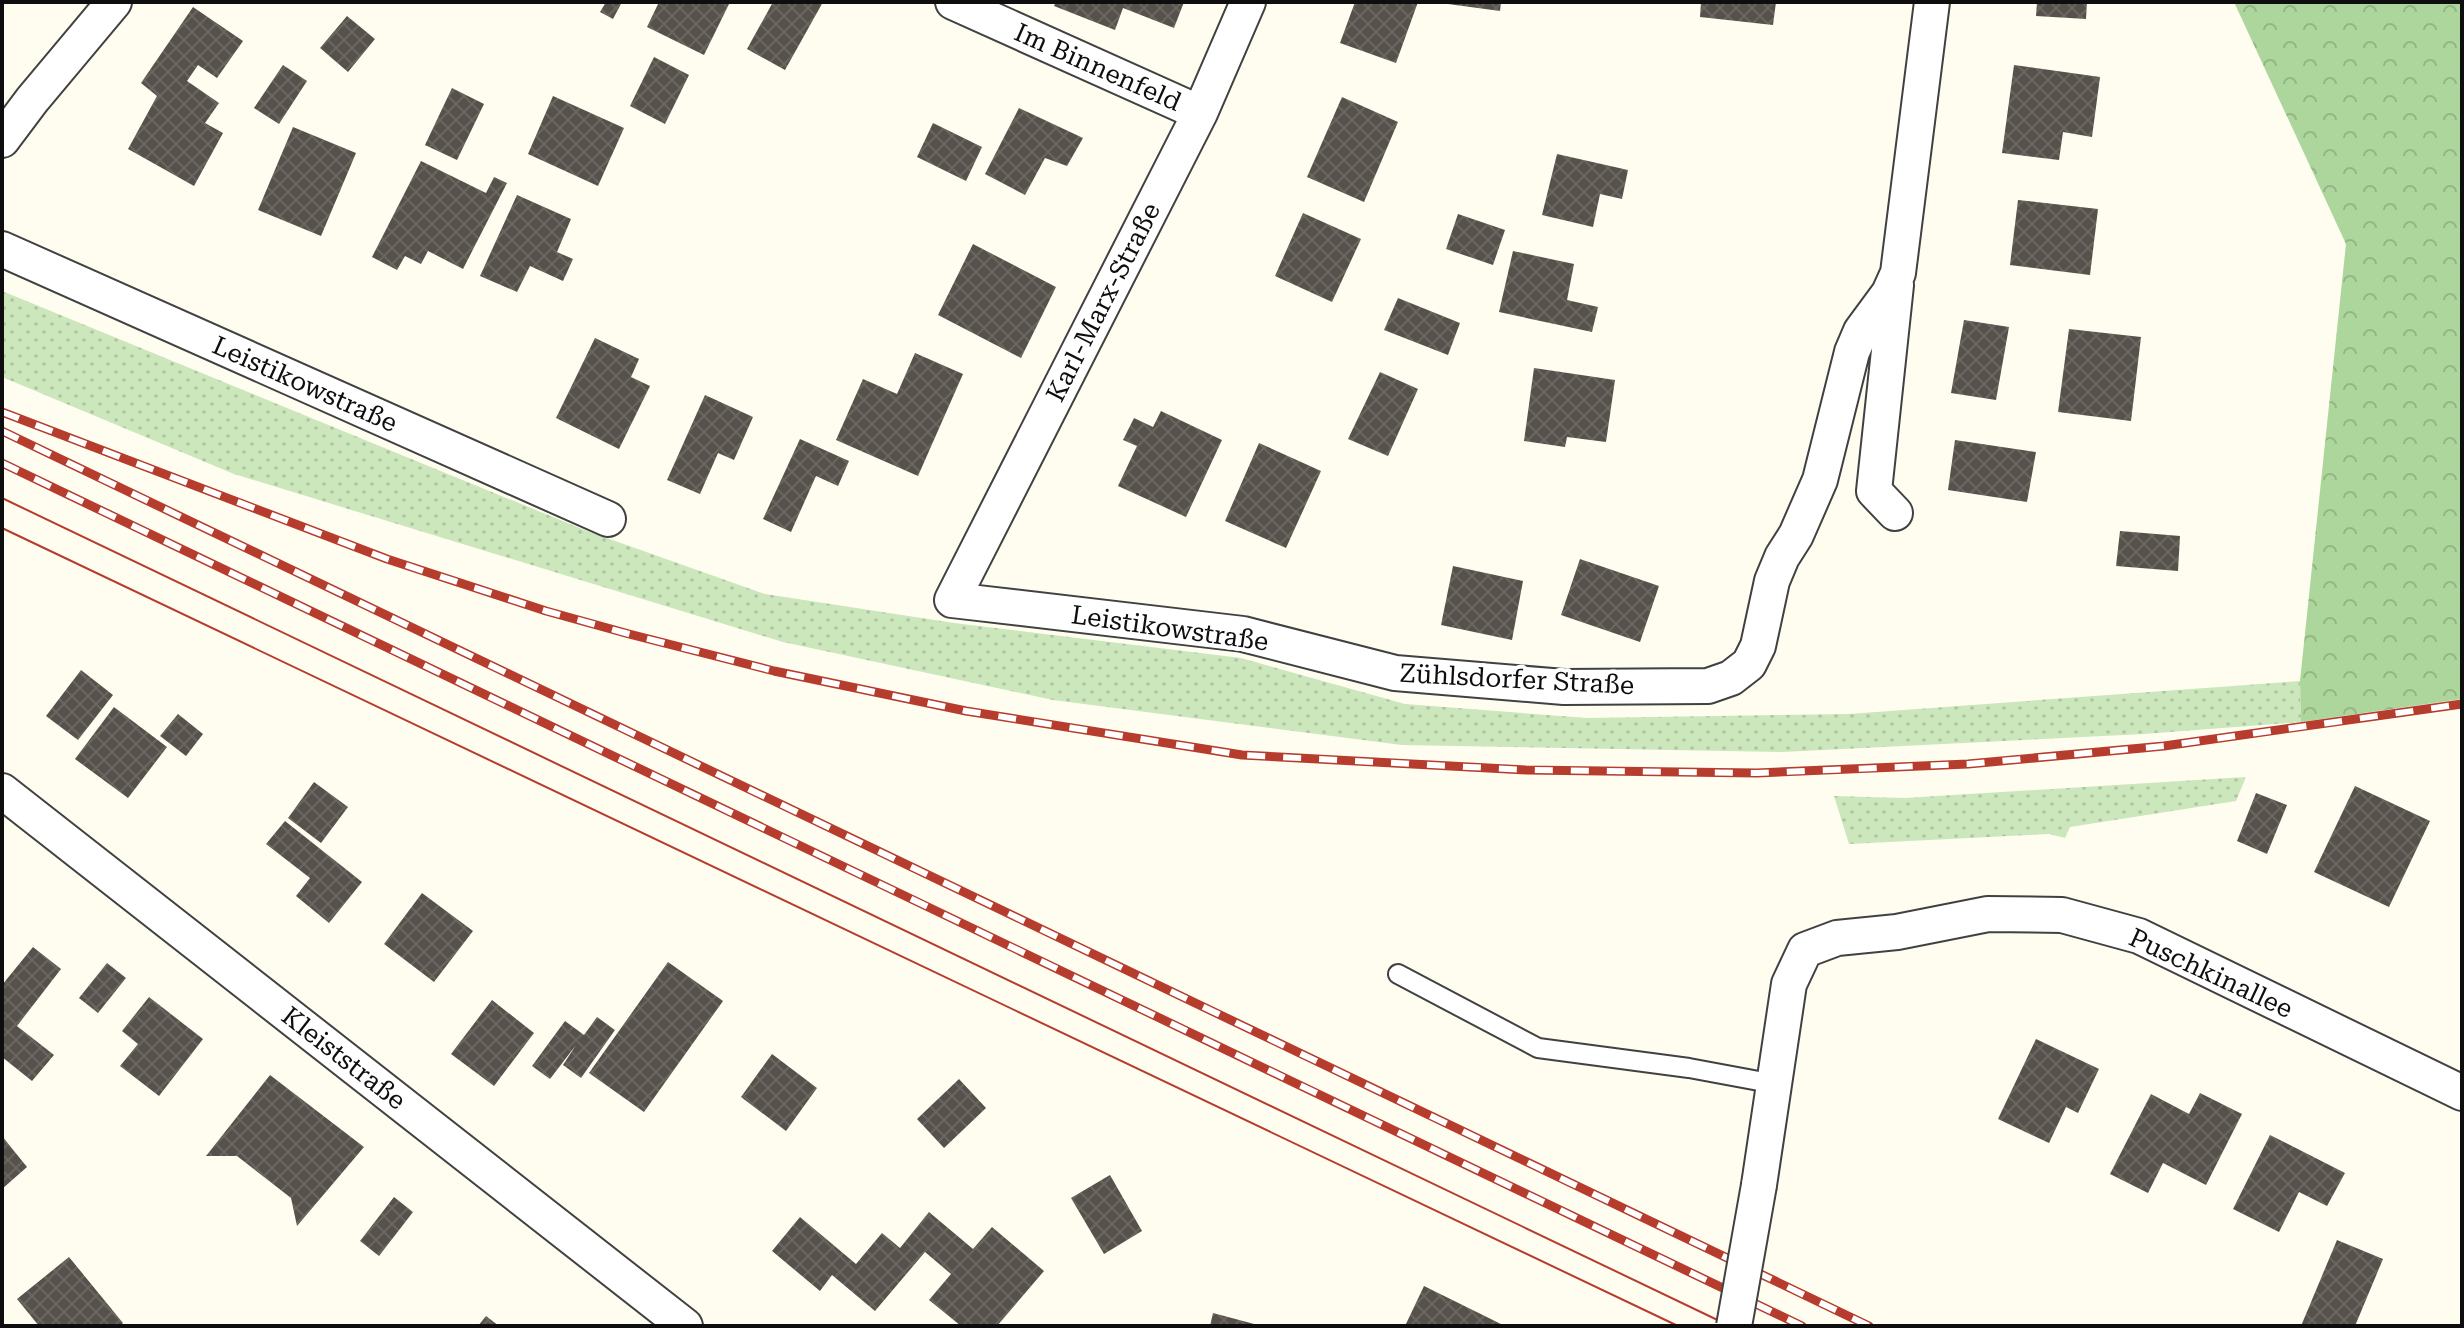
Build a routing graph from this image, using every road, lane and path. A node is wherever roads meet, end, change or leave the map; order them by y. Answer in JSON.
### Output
{"nodes":[{"id":1,"x":114,"y":2,"type":"edge"},
{"id":2,"x":953,"y":2,"type":"edge"},
{"id":3,"x":1248,"y":2,"type":"edge"},
{"id":4,"x":1932,"y":2,"type":"edge"},
{"id":5,"x":1200,"y":113,"type":"junction"},
{"id":6,"x":2,"y":140,"type":"edge"},
{"id":7,"x":2,"y":249,"type":"edge"},
{"id":8,"x":1898,"y":273,"type":"junction"},
{"id":9,"x":1895,"y":513,"type":"dead end"},
{"id":10,"x":608,"y":519,"type":"dead end"},
{"id":11,"x":952,"y":600,"type":"joint"},
{"id":12,"x":1386,"y":671,"type":"joint"},
{"id":13,"x":2,"y":791,"type":"edge"},
{"id":14,"x":1398,"y":974,"type":"dead end"},
{"id":15,"x":1775,"y":1084,"type":"junction"},
{"id":16,"x":2462,"y":1093,"type":"edge"},
{"id":17,"x":685,"y":1326,"type":"edge"},
{"id":18,"x":1734,"y":1326,"type":"edge"}],
"edges":[{"from":1,"to":6,"type":"street"},
{"from":2,"to":5,"type":"street","name":"Im Binnenfeld"},
{"from":3,"to":5,"type":"street","name":"Karl-Marx-Straße"},
{"from":4,"to":8,"type":"street","name":"Zühlsdorfer Straße"},
{"from":5,"to":11,"type":"street","name":"Karl-Marx-Straße"},
{"from":7,"to":10,"type":"street","name":"Leistikowstraße"},
{"from":8,"to":9,"type":"street","name":"Zühlsdorfer Straße"},
{"from":8,"to":12,"type":"street","name":"Zühlsdorfer Straße"},
{"from":11,"to":12,"type":"street","name":"Leistikowstraße"},
{"from":13,"to":17,"type":"street","name":"Kleiststraße"},
{"from":14,"to":15,"type":"lane"},
{"from":15,"to":16,"type":"street","name":"Puschkinallee"},
{"from":15,"to":18,"type":"street","bridge":true}]}
